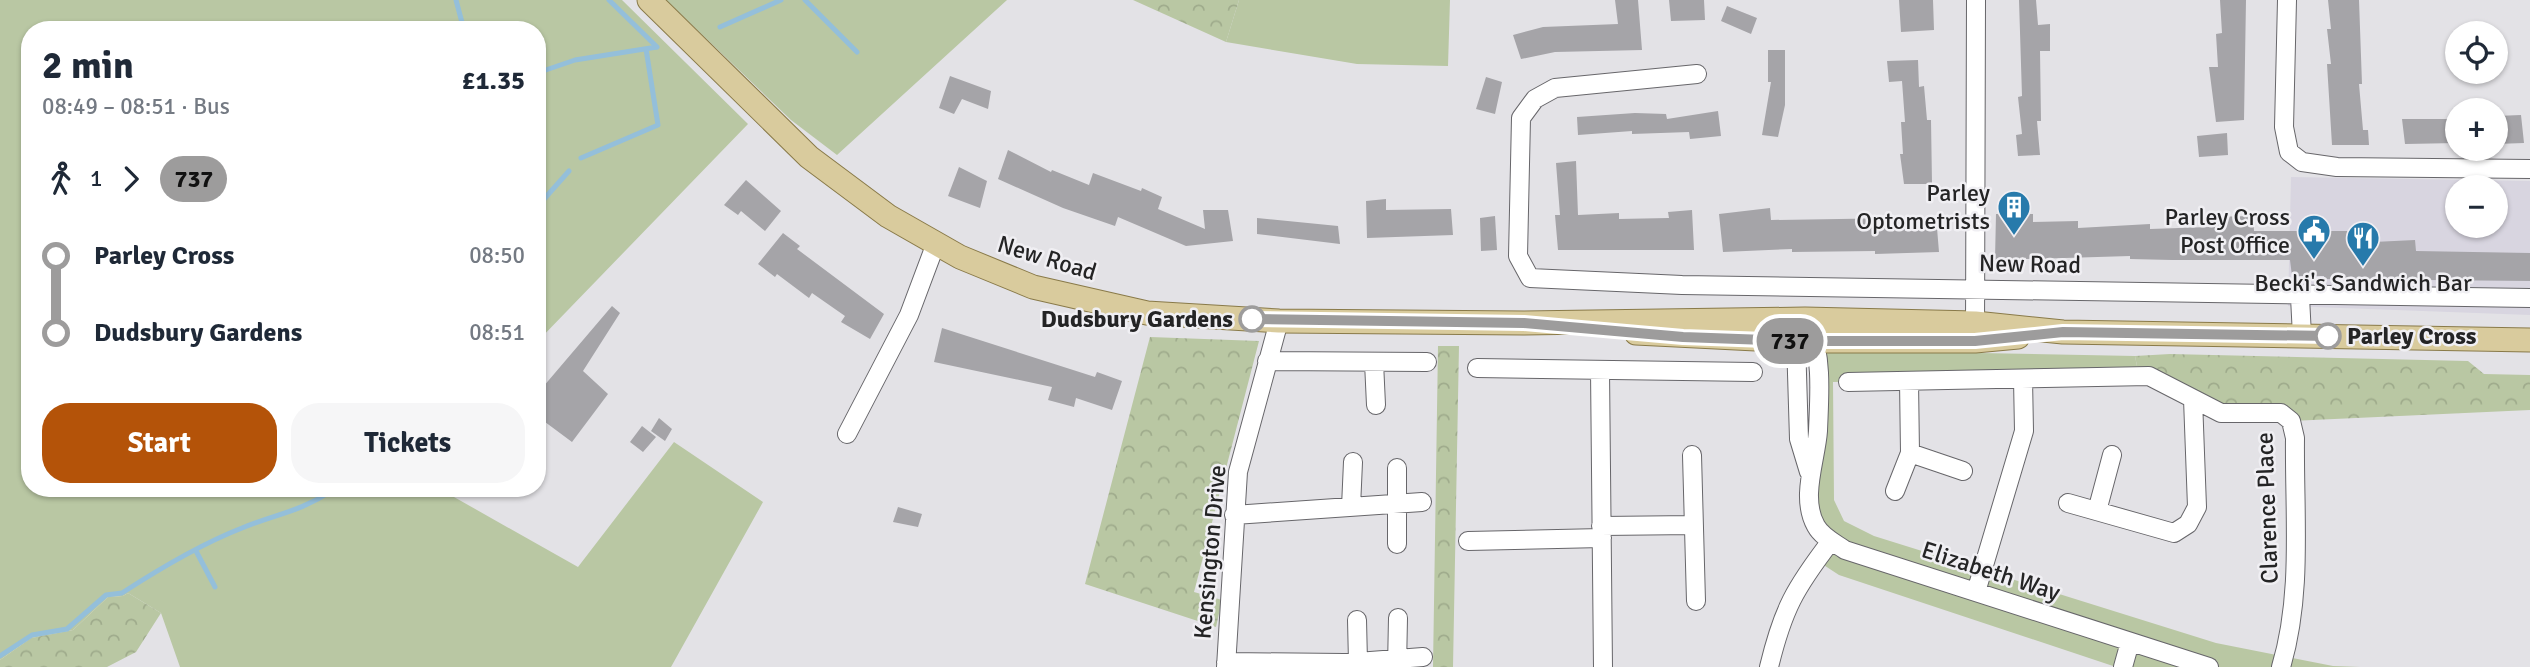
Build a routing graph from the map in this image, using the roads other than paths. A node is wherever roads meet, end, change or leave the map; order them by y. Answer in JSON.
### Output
{"nodes":[{"id":1,"x":649,"y":0,"type":"edge"},
{"id":2,"x":1976,"y":0,"type":"edge"},
{"id":3,"x":2287,"y":0,"type":"edge"},
{"id":4,"x":1697,"y":74,"type":"dead end"},
{"id":5,"x":2530,"y":169,"type":"edge"},
{"id":6,"x":936,"y":243,"type":"junction"},
{"id":7,"x":1974,"y":289,"type":"junction"},
{"id":8,"x":2300,"y":296,"type":"junction"},
{"id":9,"x":2530,"y":298,"type":"edge"},
{"id":10,"x":1805,"y":319,"type":"junction"},
{"id":11,"x":1279,"y":321,"type":"junction"},
{"id":12,"x":1524,"y":323,"type":"junction"},
{"id":13,"x":2530,"y":324,"type":"edge"},
{"id":14,"x":1975,"y":332,"type":"junction"},
{"id":15,"x":2302,"y":336,"type":"junction"},
{"id":16,"x":2530,"y":340,"type":"edge"},
{"id":17,"x":1806,"y":341,"type":"junction"},
{"id":18,"x":1267,"y":361,"type":"junction"},
{"id":19,"x":1374,"y":362,"type":"junction"},
{"id":20,"x":1427,"y":362,"type":"dead end"},
{"id":21,"x":1477,"y":369,"type":"dead end"},
{"id":22,"x":1600,"y":370,"type":"junction"},
{"id":23,"x":1753,"y":372,"type":"dead end"},
{"id":24,"x":2024,"y":379,"type":"junction"},
{"id":25,"x":1909,"y":381,"type":"junction"},
{"id":26,"x":1848,"y":382,"type":"dead end"},
{"id":27,"x":2193,"y":399,"type":"junction"},
{"id":28,"x":1376,"y":405,"type":"dead end"},
{"id":29,"x":847,"y":434,"type":"dead end"},
{"id":30,"x":1910,"y":453,"type":"junction"},
{"id":31,"x":1692,"y":455,"type":"dead end"},
{"id":32,"x":2112,"y":455,"type":"dead end"},
{"id":33,"x":1353,"y":462,"type":"dead end"},
{"id":34,"x":1397,"y":468,"type":"dead end"},
{"id":35,"x":1963,"y":471,"type":"dead end"},
{"id":36,"x":1895,"y":491,"type":"dead end"},
{"id":37,"x":1422,"y":502,"type":"dead end"},
{"id":38,"x":2068,"y":503,"type":"dead end"},
{"id":39,"x":1397,"y":504,"type":"junction"},
{"id":40,"x":1351,"y":507,"type":"junction"},
{"id":41,"x":2097,"y":511,"type":"junction"},
{"id":42,"x":1234,"y":515,"type":"junction"},
{"id":43,"x":1694,"y":525,"type":"junction"},
{"id":44,"x":1602,"y":532,"type":"junction"},
{"id":45,"x":1468,"y":541,"type":"dead end"},
{"id":46,"x":1831,"y":541,"type":"junction"},
{"id":47,"x":1397,"y":544,"type":"dead end"},
{"id":48,"x":1976,"y":593,"type":"junction"},
{"id":49,"x":1696,"y":601,"type":"dead end"},
{"id":50,"x":1398,"y":618,"type":"dead end"},
{"id":51,"x":1357,"y":620,"type":"dead end"},
{"id":52,"x":2130,"y":642,"type":"junction"},
{"id":53,"x":1423,"y":657,"type":"dead end"},
{"id":54,"x":1358,"y":662,"type":"junction"},
{"id":55,"x":1397,"y":663,"type":"edge"},
{"id":56,"x":1226,"y":664,"type":"edge"},
{"id":57,"x":1603,"y":667,"type":"edge"},
{"id":58,"x":1769,"y":667,"type":"edge"},
{"id":59,"x":2123,"y":667,"type":"edge"},
{"id":60,"x":2209,"y":667,"type":"edge"},
{"id":61,"x":2281,"y":667,"type":"edge"}],
"edges":[{"from":1,"to":6,"type":"main road","name":"New Road"},
{"from":2,"to":7,"type":"street"},
{"from":3,"to":5,"type":"street"},
{"from":4,"to":7,"type":"street","name":"New Road"},
{"from":6,"to":11,"type":"main road","name":"New Road"},
{"from":6,"to":29,"type":"street"},
{"from":7,"to":8,"type":"street","name":"New Road"},
{"from":7,"to":14,"type":"street"},
{"from":8,"to":9,"type":"street","name":"New Road"},
{"from":8,"to":15,"type":"street"},
{"from":10,"to":12,"type":"main road","name":"New Road"},
{"from":10,"to":14,"type":"main road","name":"New Road"},
{"from":10,"to":17,"type":"street"},
{"from":11,"to":12,"type":"main road","name":"New Road"},
{"from":11,"to":18,"type":"street","name":"Kensington Drive"},
{"from":12,"to":17,"type":"main road","name":"New Road"},
{"from":13,"to":15,"type":"main road","name":"New Road"},
{"from":14,"to":15,"type":"main road","name":"New Road"},
{"from":14,"to":17,"type":"main road","name":"New Road"},
{"from":15,"to":16,"type":"main road","name":"New Road"},
{"from":17,"to":46,"type":"street"},
{"from":18,"to":19,"type":"street"},
{"from":18,"to":42,"type":"street","name":"Kensington Drive"},
{"from":19,"to":20,"type":"street"},
{"from":19,"to":28,"type":"street"},
{"from":21,"to":22,"type":"street"},
{"from":22,"to":23,"type":"street"},
{"from":22,"to":44,"type":"street"},
{"from":24,"to":25,"type":"street","name":"Clarence Place"},
{"from":24,"to":27,"type":"street","name":"Clarence Place"},
{"from":24,"to":48,"type":"street"},
{"from":25,"to":26,"type":"street","name":"Clarence Place"},
{"from":25,"to":30,"type":"street"},
{"from":27,"to":41,"type":"street"},
{"from":27,"to":61,"type":"street","name":"Clarence Place"},
{"from":30,"to":35,"type":"street"},
{"from":30,"to":36,"type":"street"},
{"from":31,"to":43,"type":"street"},
{"from":32,"to":41,"type":"street"},
{"from":33,"to":40,"type":"street"},
{"from":34,"to":39,"type":"street"},
{"from":37,"to":39,"type":"street"},
{"from":38,"to":41,"type":"street"},
{"from":39,"to":40,"type":"street"},
{"from":39,"to":47,"type":"street"},
{"from":40,"to":42,"type":"street"},
{"from":42,"to":56,"type":"street","name":"Kensington Drive"},
{"from":43,"to":44,"type":"street"},
{"from":43,"to":49,"type":"street"},
{"from":44,"to":45,"type":"street"},
{"from":44,"to":57,"type":"street"},
{"from":46,"to":48,"type":"street","name":"Elizabeth Way"},
{"from":46,"to":58,"type":"street"},
{"from":48,"to":52,"type":"street","name":"Elizabeth Way"},
{"from":50,"to":55,"type":"street"},
{"from":51,"to":54,"type":"street"},
{"from":52,"to":59,"type":"street"},
{"from":52,"to":60,"type":"street","name":"Elizabeth Way"},
{"from":53,"to":55,"type":"street"},
{"from":54,"to":55,"type":"street"},
{"from":54,"to":56,"type":"street"}]}
